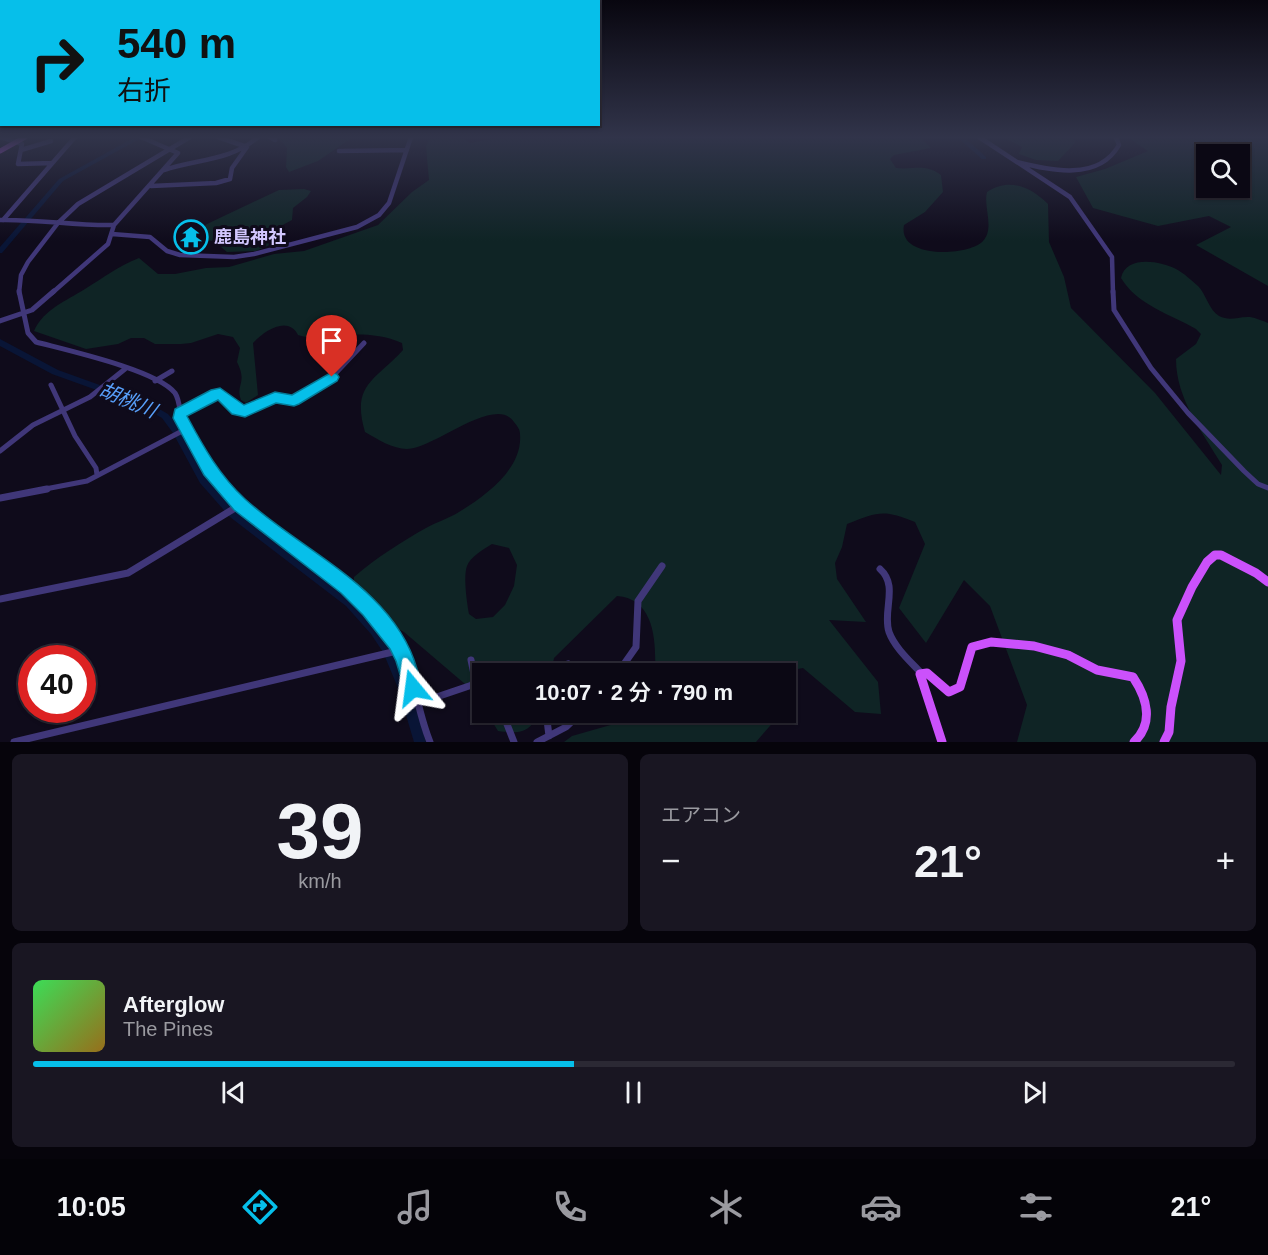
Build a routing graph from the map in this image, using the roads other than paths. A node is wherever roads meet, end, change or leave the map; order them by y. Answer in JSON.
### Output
{"nodes":[{"id":1,"x":44,"y":172,"type":"edge"},
{"id":2,"x":130,"y":172,"type":"edge"},
{"id":3,"x":161,"y":172,"type":"edge"},
{"id":4,"x":231,"y":172,"type":"edge"},
{"id":5,"x":399,"y":172,"type":"edge"},
{"id":6,"x":1031,"y":172,"type":"edge"},
{"id":7,"x":151,"y":186,"type":"junction"},
{"id":8,"x":1,"y":221,"type":"edge"},
{"id":9,"x":58,"y":223,"type":"junction"},
{"id":10,"x":114,"y":225,"type":"junction"},
{"id":11,"x":112,"y":234,"type":"junction"},
{"id":12,"x":24,"y":313,"type":"junction"},
{"id":13,"x":0,"y":321,"type":"edge"},
{"id":14,"x":364,"y":343,"type":"dead end"},
{"id":15,"x":125,"y":369,"type":"junction"},
{"id":16,"x":172,"y":371,"type":"dead end"},
{"id":17,"x":155,"y":381,"type":"junction"},
{"id":18,"x":51,"y":385,"type":"dead end"},
{"id":19,"x":62,"y":410,"type":"junction"},
{"id":20,"x":180,"y":413,"type":"junction"},
{"id":21,"x":186,"y":429,"type":"junction"},
{"id":22,"x":0,"y":451,"type":"edge"},
{"id":23,"x":97,"y":475,"type":"junction"},
{"id":24,"x":1268,"y":488,"type":"edge"},
{"id":25,"x":0,"y":498,"type":"edge"},
{"id":26,"x":240,"y":505,"type":"junction"},
{"id":27,"x":662,"y":566,"type":"dead end"},
{"id":28,"x":880,"y":569,"type":"dead end"},
{"id":29,"x":1268,"y":582,"type":"edge"},
{"id":30,"x":0,"y":599,"type":"edge"},
{"id":31,"x":400,"y":650,"type":"junction"},
{"id":32,"x":471,"y":660,"type":"dead end"},
{"id":33,"x":625,"y":663,"type":"edge"},
{"id":34,"x":921,"y":673,"type":"junction"},
{"id":35,"x":416,"y":704,"type":"junction"},
{"id":36,"x":507,"y":723,"type":"edge"},
{"id":37,"x":547,"y":723,"type":"edge"},
{"id":38,"x":570,"y":723,"type":"edge"},
{"id":39,"x":549,"y":736,"type":"junction"},
{"id":40,"x":14,"y":742,"type":"edge"},
{"id":41,"x":430,"y":742,"type":"edge"},
{"id":42,"x":514,"y":742,"type":"edge"},
{"id":43,"x":537,"y":742,"type":"edge"},
{"id":44,"x":942,"y":742,"type":"edge"},
{"id":45,"x":1134,"y":742,"type":"edge"},
{"id":46,"x":1164,"y":742,"type":"edge"}],
"edges":[{"from":1,"to":8,"type":"street"},
{"from":2,"to":9,"type":"street"},
{"from":3,"to":7,"type":"street"},
{"from":4,"to":7,"type":"street"},
{"from":5,"to":11,"type":"street"},
{"from":6,"to":24,"type":"street"},
{"from":7,"to":10,"type":"street"},
{"from":8,"to":9,"type":"street"},
{"from":9,"to":10,"type":"street"},
{"from":9,"to":12,"type":"street"},
{"from":10,"to":11,"type":"street"},
{"from":11,"to":12,"type":"street"},
{"from":12,"to":13,"type":"street"},
{"from":12,"to":15,"type":"street"},
{"from":14,"to":20,"type":"street"},
{"from":15,"to":17,"type":"street"},
{"from":15,"to":19,"type":"street"},
{"from":16,"to":17,"type":"street"},
{"from":17,"to":20,"type":"street"},
{"from":18,"to":19,"type":"street"},
{"from":19,"to":22,"type":"street"},
{"from":19,"to":23,"type":"street"},
{"from":20,"to":21,"type":"street"},
{"from":21,"to":23,"type":"street"},
{"from":21,"to":26,"type":"street"},
{"from":23,"to":25,"type":"street"},
{"from":26,"to":30,"type":"street"},
{"from":26,"to":31,"type":"street"},
{"from":27,"to":33,"type":"street"},
{"from":28,"to":34,"type":"street"},
{"from":29,"to":46,"type":"main road"},
{"from":31,"to":35,"type":"street"},
{"from":31,"to":40,"type":"street"},
{"from":32,"to":35,"type":"street"},
{"from":34,"to":44,"type":"main road"},
{"from":34,"to":45,"type":"main road"},
{"from":35,"to":41,"type":"street"},
{"from":36,"to":42,"type":"street"},
{"from":37,"to":39,"type":"street"},
{"from":38,"to":39,"type":"street"},
{"from":39,"to":43,"type":"street"}]}
